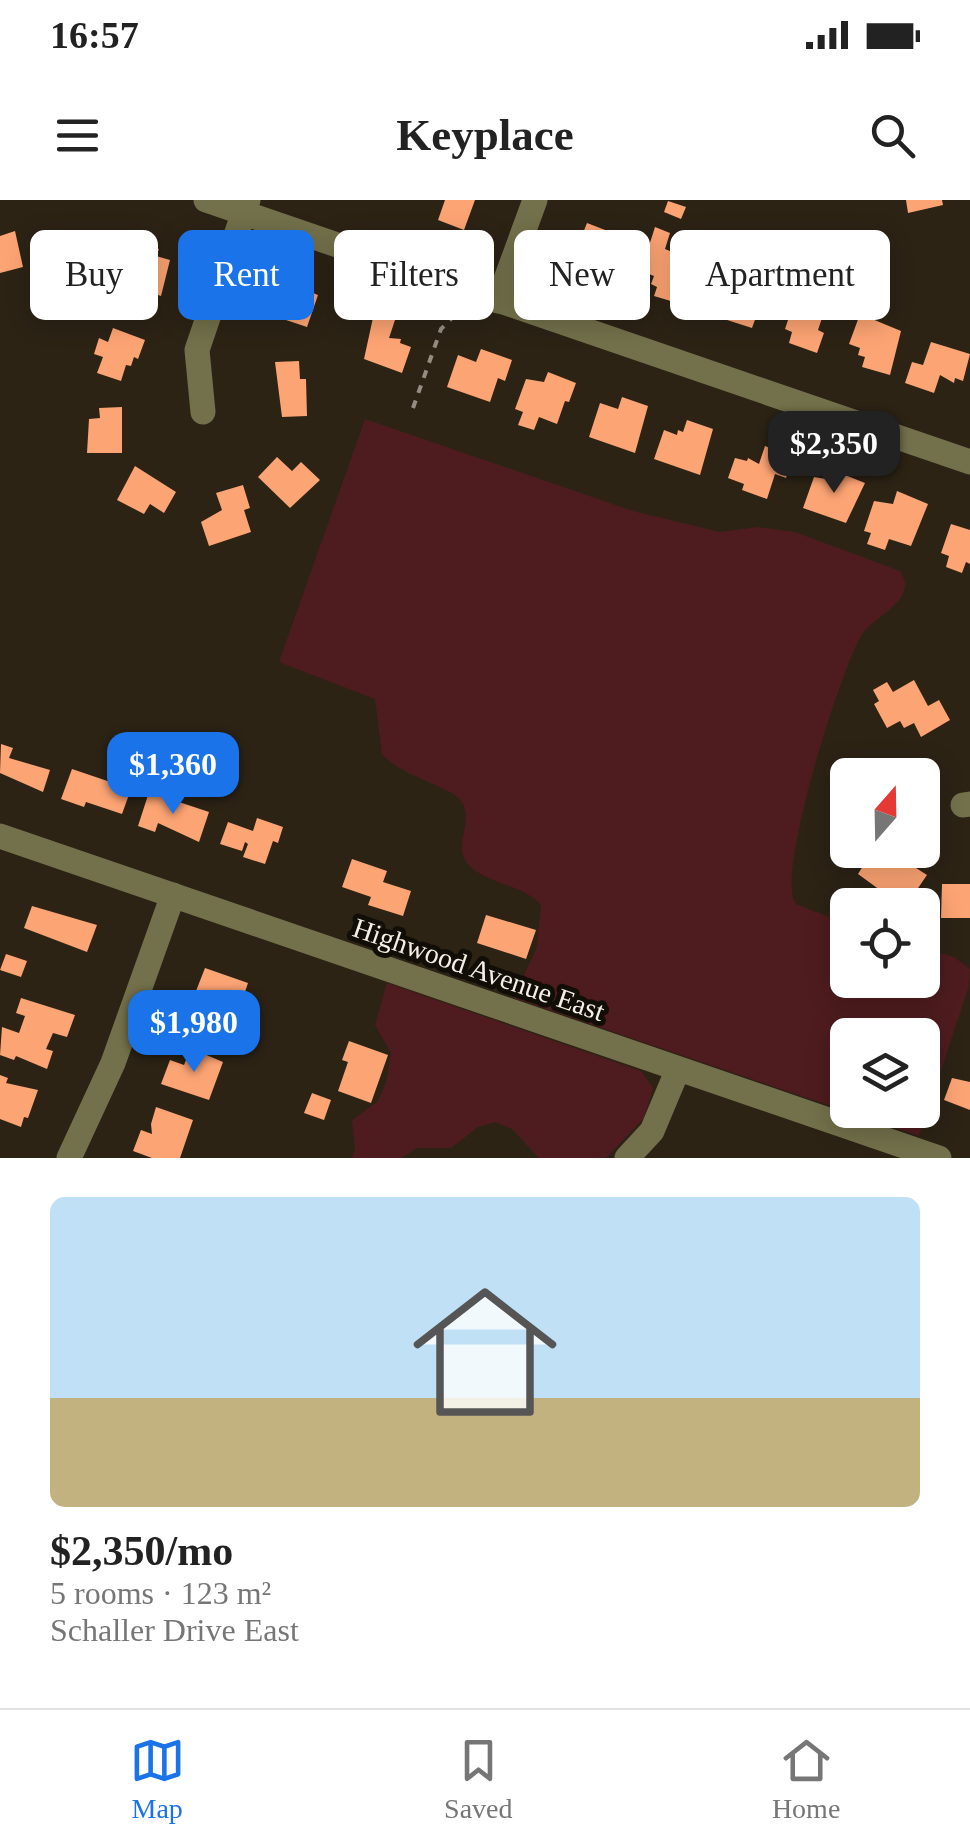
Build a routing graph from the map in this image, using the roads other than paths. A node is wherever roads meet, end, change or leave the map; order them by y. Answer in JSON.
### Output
{"nodes":[{"id":1,"x":206,"y":200,"type":"edge"},
{"id":2,"x":535,"y":200,"type":"edge"},
{"id":3,"x":246,"y":207,"type":"edge"},
{"id":4,"x":498,"y":300,"type":"junction"},
{"id":5,"x":203,"y":412,"type":"dead end"},
{"id":6,"x":970,"y":462,"type":"edge"},
{"id":7,"x":0,"y":836,"type":"edge"},
{"id":8,"x":174,"y":896,"type":"junction"},
{"id":9,"x":678,"y":1068,"type":"junction"},
{"id":10,"x":69,"y":1158,"type":"edge"},
{"id":11,"x":627,"y":1158,"type":"edge"},
{"id":12,"x":938,"y":1158,"type":"edge"}],
"edges":[{"from":1,"to":3,"type":"street"},
{"from":2,"to":4,"type":"street"},
{"from":3,"to":4,"type":"street"},
{"from":3,"to":5,"type":"street"},
{"from":4,"to":6,"type":"street"},
{"from":7,"to":8,"type":"street","name":"Highwood Avenue East"},
{"from":8,"to":9,"type":"street","name":"Highwood Avenue East"},
{"from":8,"to":10,"type":"street"},
{"from":9,"to":11,"type":"street"},
{"from":9,"to":12,"type":"street","name":"Highwood Avenue East"}]}
